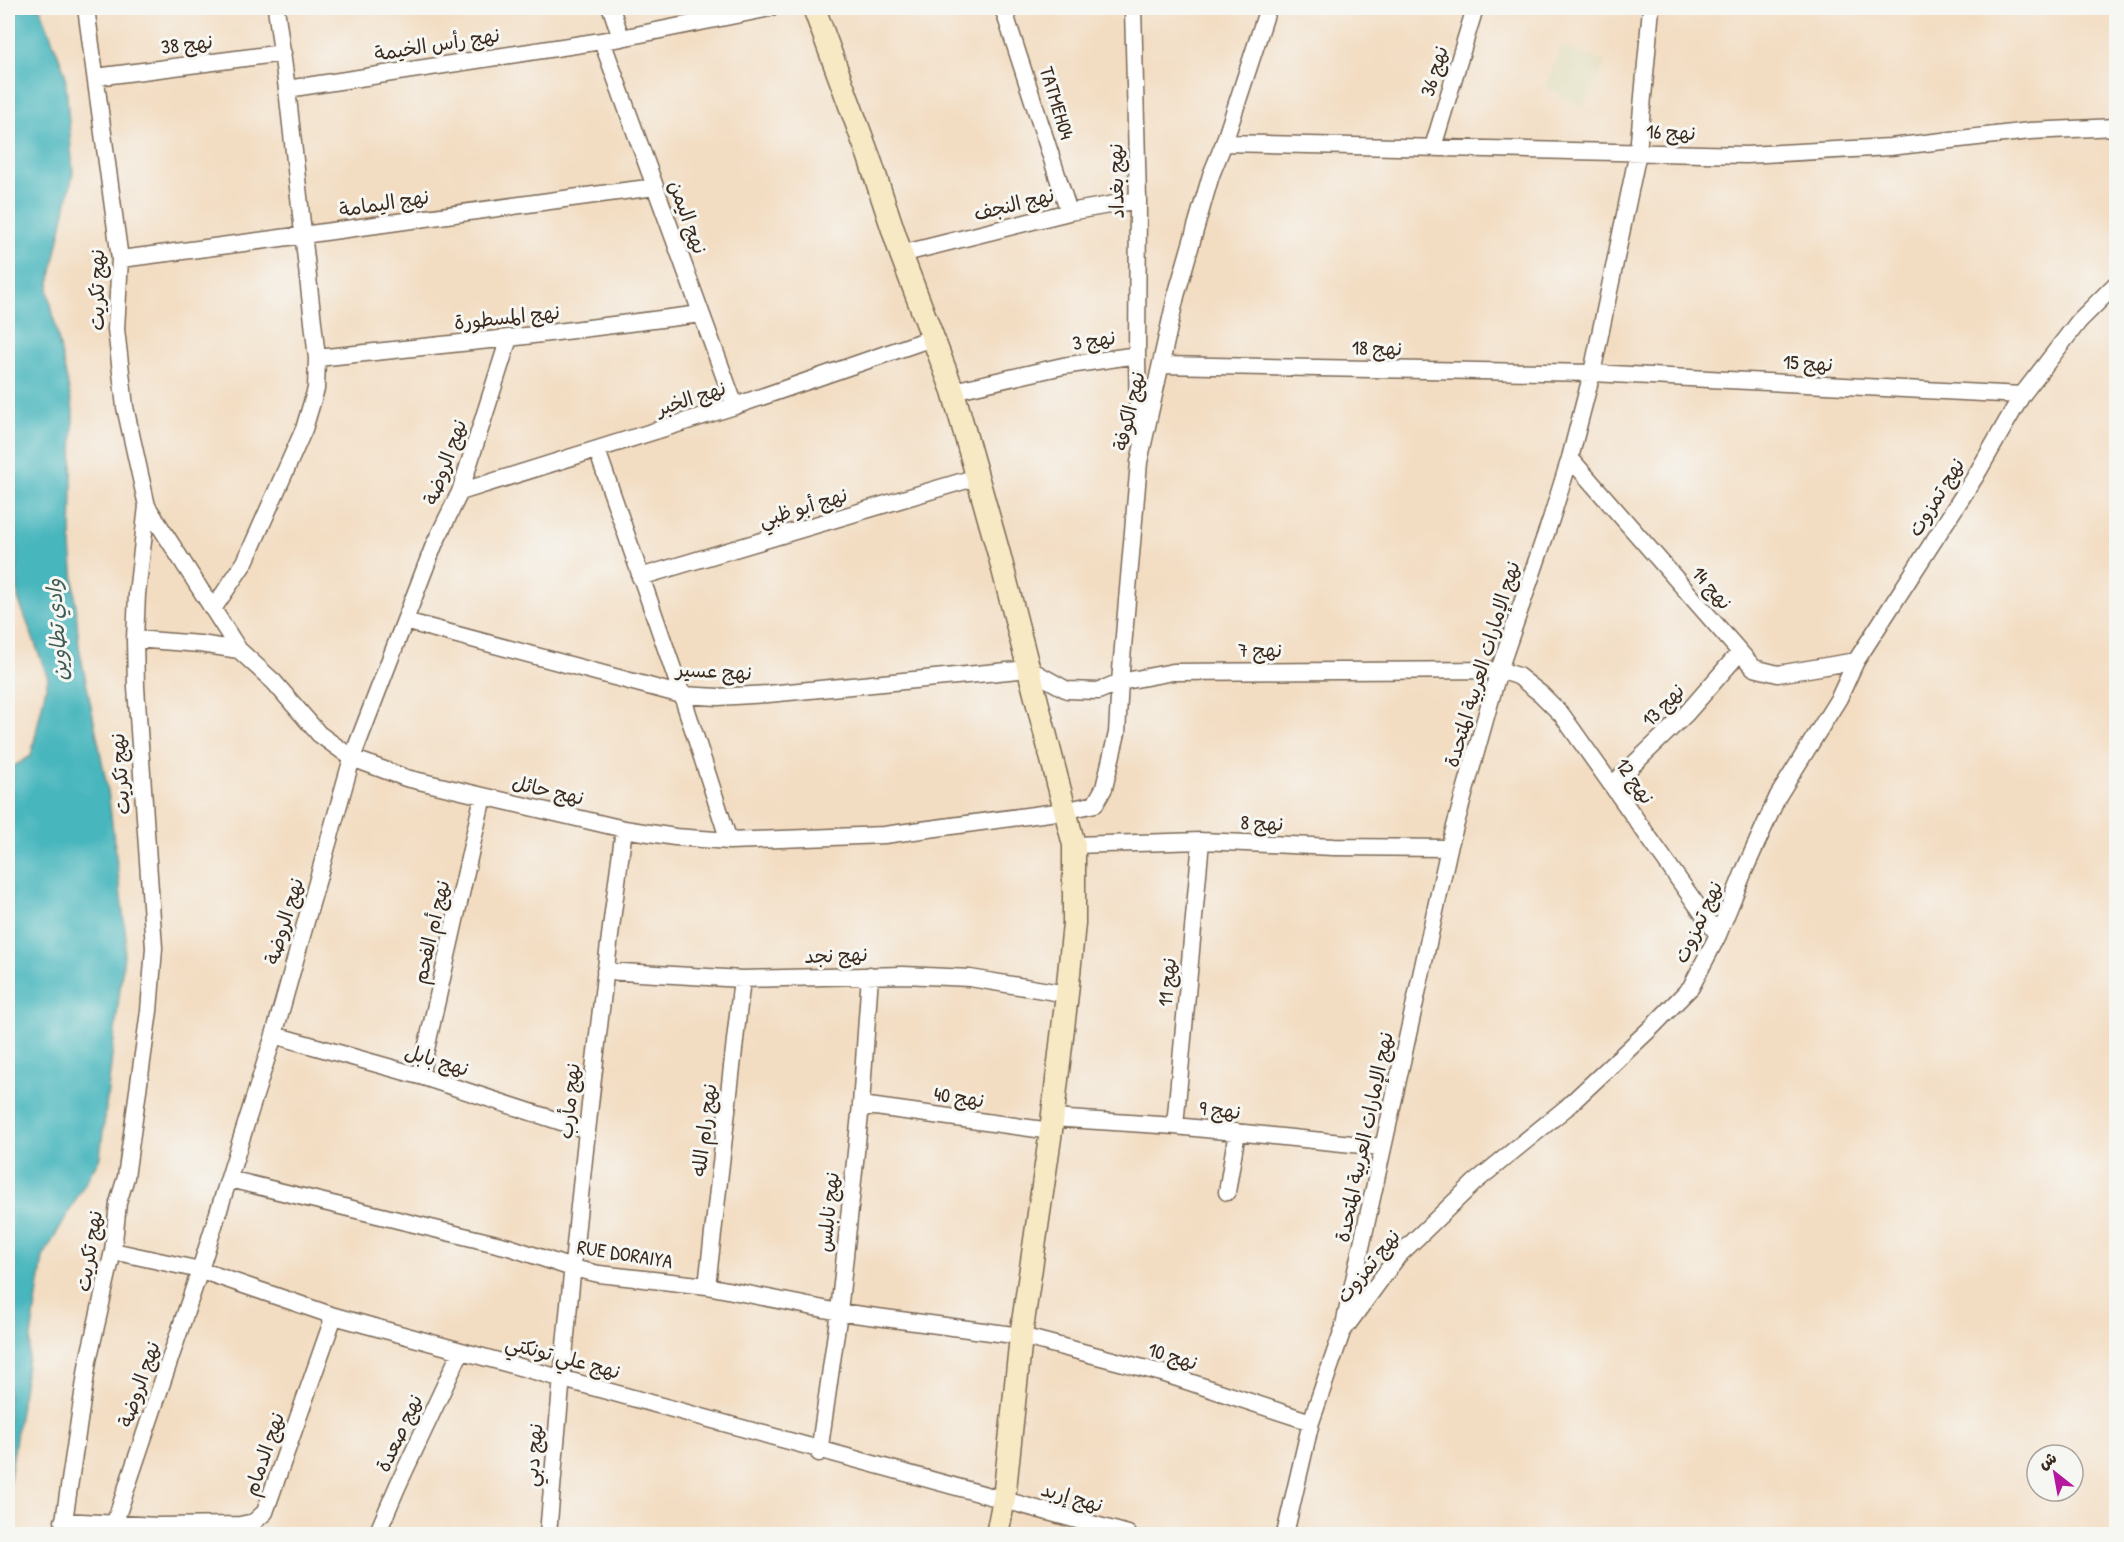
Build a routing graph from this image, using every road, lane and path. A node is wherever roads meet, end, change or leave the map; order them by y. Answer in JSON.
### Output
{"nodes":[{"id":1,"x":86,"y":8,"type":"edge"},
{"id":2,"x":276,"y":8,"type":"edge"},
{"id":3,"x":611,"y":8,"type":"edge"},
{"id":4,"x":770,"y":8,"type":"edge"},
{"id":5,"x":814,"y":8,"type":"edge"},
{"id":6,"x":1003,"y":8,"type":"edge"},
{"id":7,"x":1133,"y":8,"type":"edge"},
{"id":8,"x":1268,"y":8,"type":"edge"},
{"id":9,"x":1475,"y":8,"type":"edge"},
{"id":10,"x":1651,"y":8,"type":"edge"},
{"id":11,"x":621,"y":38,"type":"junction"},
{"id":12,"x":602,"y":41,"type":"junction"},
{"id":13,"x":283,"y":52,"type":"junction"},
{"id":14,"x":96,"y":77,"type":"junction"},
{"id":15,"x":287,"y":89,"type":"junction"},
{"id":16,"x":2115,"y":131,"type":"edge"},
{"id":17,"x":1224,"y":143,"type":"junction"},
{"id":18,"x":1433,"y":147,"type":"junction"},
{"id":19,"x":1638,"y":152,"type":"junction"},
{"id":20,"x":655,"y":187,"type":"junction"},
{"id":21,"x":1138,"y":200,"type":"junction"},
{"id":22,"x":1069,"y":212,"type":"junction"},
{"id":23,"x":303,"y":236,"type":"junction"},
{"id":24,"x":901,"y":254,"type":"junction"},
{"id":25,"x":120,"y":259,"type":"junction"},
{"id":26,"x":2116,"y":284,"type":"edge"},
{"id":27,"x":701,"y":314,"type":"junction"},
{"id":28,"x":509,"y":338,"type":"junction"},
{"id":29,"x":932,"y":338,"type":"junction"},
{"id":30,"x":1137,"y":355,"type":"junction"},
{"id":31,"x":317,"y":358,"type":"junction"},
{"id":32,"x":1161,"y":364,"type":"junction"},
{"id":33,"x":1592,"y":373,"type":"junction"},
{"id":34,"x":953,"y":391,"type":"junction"},
{"id":35,"x":2022,"y":395,"type":"junction"},
{"id":36,"x":735,"y":406,"type":"junction"},
{"id":37,"x":597,"y":450,"type":"junction"},
{"id":38,"x":1570,"y":458,"type":"junction"},
{"id":39,"x":1139,"y":462,"type":"junction"},
{"id":40,"x":977,"y":477,"type":"junction"},
{"id":41,"x":460,"y":492,"type":"junction"},
{"id":42,"x":147,"y":506,"type":"junction"},
{"id":43,"x":640,"y":577,"type":"junction"},
{"id":44,"x":213,"y":609,"type":"junction"},
{"id":45,"x":405,"y":621,"type":"junction"},
{"id":46,"x":135,"y":639,"type":"junction"},
{"id":47,"x":239,"y":650,"type":"junction"},
{"id":48,"x":1740,"y":652,"type":"junction"},
{"id":49,"x":1856,"y":661,"type":"junction"},
{"id":50,"x":1029,"y":669,"type":"junction"},
{"id":51,"x":1499,"y":670,"type":"junction"},
{"id":52,"x":1119,"y":682,"type":"junction"},
{"id":53,"x":682,"y":695,"type":"junction"},
{"id":54,"x":352,"y":758,"type":"junction"},
{"id":55,"x":1612,"y":784,"type":"junction"},
{"id":56,"x":483,"y":796,"type":"junction"},
{"id":57,"x":1064,"y":811,"type":"junction"},
{"id":58,"x":624,"y":829,"type":"junction"},
{"id":59,"x":729,"y":841,"type":"junction"},
{"id":60,"x":1200,"y":841,"type":"junction"},
{"id":61,"x":1074,"y":844,"type":"junction"},
{"id":62,"x":1449,"y":848,"type":"junction"},
{"id":63,"x":1718,"y":936,"type":"junction"},
{"id":64,"x":605,"y":971,"type":"junction"},
{"id":65,"x":870,"y":975,"type":"junction"},
{"id":66,"x":742,"y":979,"type":"junction"},
{"id":67,"x":1067,"y":994,"type":"junction"},
{"id":68,"x":274,"y":1035,"type":"junction"},
{"id":69,"x":420,"y":1077,"type":"junction"},
{"id":70,"x":861,"y":1105,"type":"junction"},
{"id":71,"x":1052,"y":1125,"type":"junction"},
{"id":72,"x":1174,"y":1126,"type":"junction"},
{"id":73,"x":586,"y":1130,"type":"junction"},
{"id":74,"x":1237,"y":1132,"type":"junction"},
{"id":75,"x":1382,"y":1147,"type":"junction"},
{"id":76,"x":229,"y":1179,"type":"junction"},
{"id":77,"x":1227,"y":1191,"type":"dead end"},
{"id":78,"x":113,"y":1251,"type":"junction"},
{"id":79,"x":572,"y":1268,"type":"junction"},
{"id":80,"x":200,"y":1270,"type":"junction"},
{"id":81,"x":707,"y":1286,"type":"junction"},
{"id":82,"x":839,"y":1312,"type":"junction"},
{"id":83,"x":334,"y":1316,"type":"junction"},
{"id":84,"x":1342,"y":1332,"type":"junction"},
{"id":85,"x":1021,"y":1336,"type":"junction"},
{"id":86,"x":461,"y":1351,"type":"junction"},
{"id":87,"x":561,"y":1379,"type":"junction"},
{"id":88,"x":1311,"y":1422,"type":"junction"},
{"id":89,"x":820,"y":1451,"type":"junction"},
{"id":90,"x":1004,"y":1499,"type":"junction"},
{"id":91,"x":115,"y":1522,"type":"junction"},
{"id":92,"x":63,"y":1528,"type":"edge"},
{"id":93,"x":157,"y":1530,"type":"edge"},
{"id":94,"x":377,"y":1534,"type":"edge"},
{"id":95,"x":548,"y":1534,"type":"edge"},
{"id":96,"x":997,"y":1534,"type":"edge"},
{"id":97,"x":1128,"y":1534,"type":"edge"},
{"id":98,"x":1286,"y":1534,"type":"edge"}],
"edges":[{"from":1,"to":14,"type":"street","name":"نهج تكريت"},
{"from":2,"to":13,"type":"street"},
{"from":3,"to":11,"type":"street"},
{"from":4,"to":11,"type":"street","name":"نهج رأس الخيمة"},
{"from":5,"to":24,"type":"main road"},
{"from":6,"to":22,"type":"street","name":"TATMEH04"},
{"from":7,"to":21,"type":"street","name":"نهج بغداد"},
{"from":8,"to":17,"type":"street","name":"نهج الكوفة"},
{"from":9,"to":18,"type":"street","name":"نهج 36"},
{"from":10,"to":19,"type":"street","name":"نهج الإمارات العربية المتحدة"},
{"from":11,"to":12,"type":"street","name":"نهج رأس الخيمة"},
{"from":12,"to":15,"type":"street","name":"نهج رأس الخيمة"},
{"from":12,"to":20,"type":"street","name":"نهج اليمن"},
{"from":13,"to":14,"type":"street","name":"نهج 38"},
{"from":13,"to":15,"type":"street"},
{"from":14,"to":25,"type":"street","name":"نهج تكريت"},
{"from":15,"to":23,"type":"street"},
{"from":16,"to":19,"type":"street","name":"نهج 16"},
{"from":17,"to":18,"type":"street","name":"نهج 16"},
{"from":17,"to":32,"type":"street","name":"نهج الكوفة"},
{"from":18,"to":19,"type":"street","name":"نهج 16"},
{"from":19,"to":33,"type":"street","name":"نهج الإمارات العربية المتحدة"},
{"from":20,"to":23,"type":"street","name":"نهج اليمامة"},
{"from":20,"to":27,"type":"street","name":"نهج اليمن"},
{"from":21,"to":22,"type":"street","name":"نهج النجف"},
{"from":21,"to":30,"type":"street","name":"نهج بغداد"},
{"from":22,"to":24,"type":"street","name":"نهج النجف"},
{"from":23,"to":25,"type":"street","name":"نهج اليمامة"},
{"from":23,"to":31,"type":"street"},
{"from":24,"to":29,"type":"main road"},
{"from":25,"to":42,"type":"street","name":"نهج تكريت"},
{"from":26,"to":35,"type":"street","name":"نهج تمزوت"},
{"from":27,"to":28,"type":"street","name":"نهج المسطورة"},
{"from":27,"to":36,"type":"street","name":"نهج اليمن"},
{"from":28,"to":31,"type":"street","name":"نهج المسطورة"},
{"from":28,"to":41,"type":"street","name":"نهج الروضة"},
{"from":29,"to":34,"type":"main road"},
{"from":29,"to":36,"type":"street","name":"نهج الخبر"},
{"from":30,"to":34,"type":"street","name":"نهج 3"},
{"from":30,"to":39,"type":"street","name":"نهج 3"},
{"from":31,"to":44,"type":"street"},
{"from":32,"to":33,"type":"street","name":"نهج 18"},
{"from":32,"to":39,"type":"street","name":"نهج الكوفة"},
{"from":33,"to":35,"type":"street","name":"نهج 15"},
{"from":33,"to":38,"type":"street","name":"نهج الإمارات العربية المتحدة"},
{"from":34,"to":40,"type":"main road"},
{"from":35,"to":49,"type":"street","name":"نهج تمزوت"},
{"from":36,"to":37,"type":"street","name":"نهج الخبر"},
{"from":37,"to":41,"type":"street","name":"نهج الخبر"},
{"from":37,"to":43,"type":"street"},
{"from":38,"to":48,"type":"street","name":"نهج 14"},
{"from":38,"to":51,"type":"street","name":"نهج الإمارات العربية المتحدة"},
{"from":39,"to":52,"type":"street","name":"نهج الكوفة"},
{"from":40,"to":43,"type":"street","name":"نهج أبو ظبي"},
{"from":40,"to":50,"type":"main road"},
{"from":41,"to":45,"type":"street","name":"نهج الروضة"},
{"from":42,"to":44,"type":"street","name":"نهج حائل"},
{"from":42,"to":46,"type":"street","name":"نهج تكريت"},
{"from":43,"to":53,"type":"street"},
{"from":44,"to":47,"type":"street","name":"نهج حائل"},
{"from":45,"to":53,"type":"street","name":"نهج عسير"},
{"from":45,"to":54,"type":"street","name":"نهج الروضة"},
{"from":46,"to":47,"type":"street"},
{"from":46,"to":78,"type":"street","name":"نهج تكريت"},
{"from":47,"to":54,"type":"street","name":"نهج حائل"},
{"from":48,"to":49,"type":"street","name":"نهج 14"},
{"from":48,"to":55,"type":"street","name":"نهج 13"},
{"from":49,"to":63,"type":"street","name":"نهج تمزوت"},
{"from":50,"to":52,"type":"street","name":"نهج 7"},
{"from":50,"to":53,"type":"street","name":"نهج عسير"},
{"from":50,"to":57,"type":"main road"},
{"from":51,"to":52,"type":"street","name":"نهج 7"},
{"from":51,"to":55,"type":"street","name":"نهج 12"},
{"from":51,"to":62,"type":"street","name":"نهج الإمارات العربية المتحدة"},
{"from":52,"to":57,"type":"street","name":"نهج الكوفة"},
{"from":53,"to":59,"type":"street"},
{"from":54,"to":56,"type":"street","name":"نهج حائل"},
{"from":54,"to":68,"type":"street","name":"نهج الروضة"},
{"from":55,"to":63,"type":"street","name":"نهج 12"},
{"from":56,"to":58,"type":"street","name":"نهج حائل"},
{"from":56,"to":69,"type":"street","name":"نهج أم الفحم"},
{"from":57,"to":59,"type":"street","name":"نهج حائل"},
{"from":57,"to":61,"type":"main road"},
{"from":58,"to":59,"type":"street","name":"نهج حائل"},
{"from":58,"to":64,"type":"street","name":"نهج مأرب"},
{"from":60,"to":61,"type":"street","name":"نهج 8"},
{"from":60,"to":62,"type":"street","name":"نهج 8"},
{"from":60,"to":72,"type":"street","name":"نهج 11"},
{"from":61,"to":67,"type":"main road"},
{"from":62,"to":75,"type":"street","name":"نهج الإمارات العربية المتحدة"},
{"from":63,"to":84,"type":"street","name":"نهج تمزوت"},
{"from":64,"to":66,"type":"street","name":"نهج نجد"},
{"from":64,"to":73,"type":"street","name":"نهج مأرب"},
{"from":65,"to":66,"type":"street","name":"نهج نجد"},
{"from":65,"to":67,"type":"street","name":"نهج نجد"},
{"from":65,"to":70,"type":"street","name":"نهج نابلس"},
{"from":66,"to":81,"type":"street","name":"نهج رام الله"},
{"from":67,"to":71,"type":"main road"},
{"from":68,"to":69,"type":"street","name":"نهج بابل"},
{"from":68,"to":76,"type":"street","name":"نهج الروضة"},
{"from":69,"to":73,"type":"street","name":"نهج بابل"},
{"from":70,"to":71,"type":"street","name":"نهج 40"},
{"from":70,"to":82,"type":"street","name":"نهج نابلس"},
{"from":71,"to":72,"type":"street","name":"نهج 9"},
{"from":71,"to":85,"type":"main road"},
{"from":72,"to":74,"type":"street","name":"نهج 9"},
{"from":73,"to":79,"type":"street","name":"نهج مأرب"},
{"from":74,"to":75,"type":"street","name":"نهج 9"},
{"from":74,"to":77,"type":"street"},
{"from":75,"to":84,"type":"street","name":"نهج الإمارات العربية المتحدة"},
{"from":76,"to":79,"type":"street","name":"RUE DORAIYA"},
{"from":76,"to":80,"type":"street","name":"نهج الروضة"},
{"from":78,"to":80,"type":"street","name":"نهج علي تونكتي"},
{"from":78,"to":92,"type":"street","name":"نهج تكريت"},
{"from":79,"to":81,"type":"street","name":"RUE DORAIYA"},
{"from":79,"to":87,"type":"street","name":"نهج مأرب"},
{"from":80,"to":83,"type":"street","name":"نهج علي تونكتي"},
{"from":80,"to":91,"type":"street","name":"نهج الروضة"},
{"from":81,"to":82,"type":"street","name":"RUE DORAIYA"},
{"from":82,"to":85,"type":"street","name":"RUE DORAIYA"},
{"from":82,"to":89,"type":"street","name":"نهج نابلس"},
{"from":83,"to":86,"type":"street","name":"نهج علي تونكتي"},
{"from":83,"to":93,"type":"street","name":"نهج الدمام"},
{"from":84,"to":88,"type":"street","name":"نهج تمزوت"},
{"from":85,"to":88,"type":"street","name":"نهج 10"},
{"from":85,"to":90,"type":"main road"},
{"from":86,"to":87,"type":"street","name":"نهج علي تونكتي"},
{"from":86,"to":94,"type":"street","name":"نهج صعدة"},
{"from":87,"to":89,"type":"street","name":"نهج علي تونكتي"},
{"from":87,"to":95,"type":"street","name":"نهج دبي"},
{"from":88,"to":98,"type":"street","name":"نهج تمزوت"},
{"from":89,"to":90,"type":"street","name":"نهج علي تونكتي"},
{"from":90,"to":96,"type":"main road"},
{"from":90,"to":97,"type":"street","name":"نهج إربد"},
{"from":91,"to":92,"type":"street","name":"نهج الدمام"},
{"from":91,"to":93,"type":"street","name":"نهج الدمام"}]}
